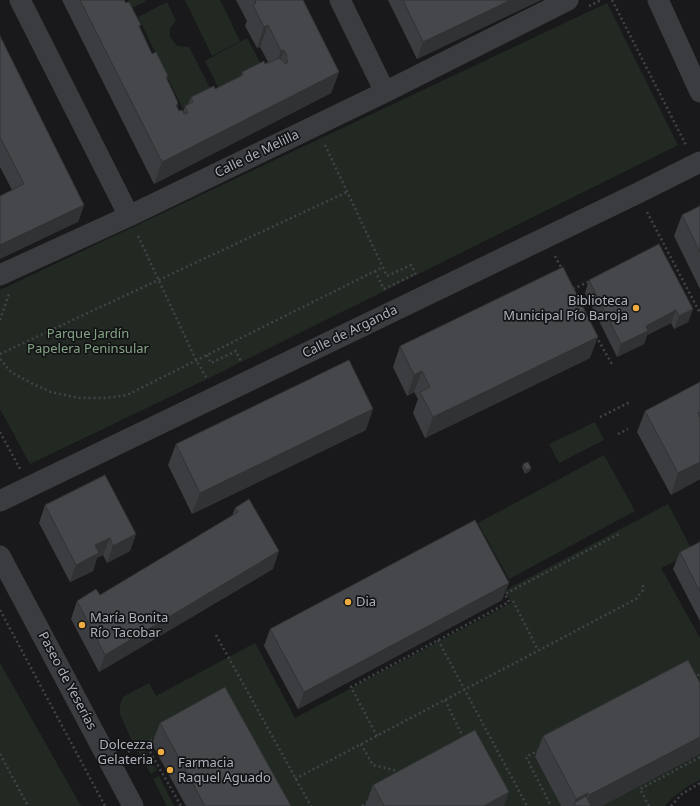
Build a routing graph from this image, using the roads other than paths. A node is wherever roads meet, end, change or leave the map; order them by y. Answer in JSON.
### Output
{"nodes":[{"id":1,"x":20,"y":0,"type":"edge"},
{"id":2,"x":340,"y":0,"type":"edge"},
{"id":3,"x":568,"y":0,"type":"edge"},
{"id":4,"x":658,"y":0,"type":"edge"},
{"id":5,"x":385,"y":92,"type":"junction"},
{"id":6,"x":700,"y":92,"type":"edge"},
{"id":7,"x":693,"y":154,"type":"edge"},
{"id":8,"x":129,"y":216,"type":"junction"},
{"id":9,"x":5,"y":283,"type":"edge"},
{"id":10,"x":0,"y":501,"type":"edge"},
{"id":11,"x":0,"y":556,"type":"edge"},
{"id":12,"x":133,"y":806,"type":"edge"}],
"edges":[{"from":1,"to":8,"type":"street"},
{"from":2,"to":5,"type":"street"},
{"from":3,"to":5,"type":"street","name":"Calle de Melilla"},
{"from":4,"to":6,"type":"street"},
{"from":5,"to":8,"type":"street","name":"Calle de Melilla"},
{"from":7,"to":10,"type":"street","name":"Calle de Arganda"},
{"from":8,"to":9,"type":"street","name":"Calle de Melilla"},
{"from":11,"to":12,"type":"street","name":"Paseo de Yeserías"}]}
